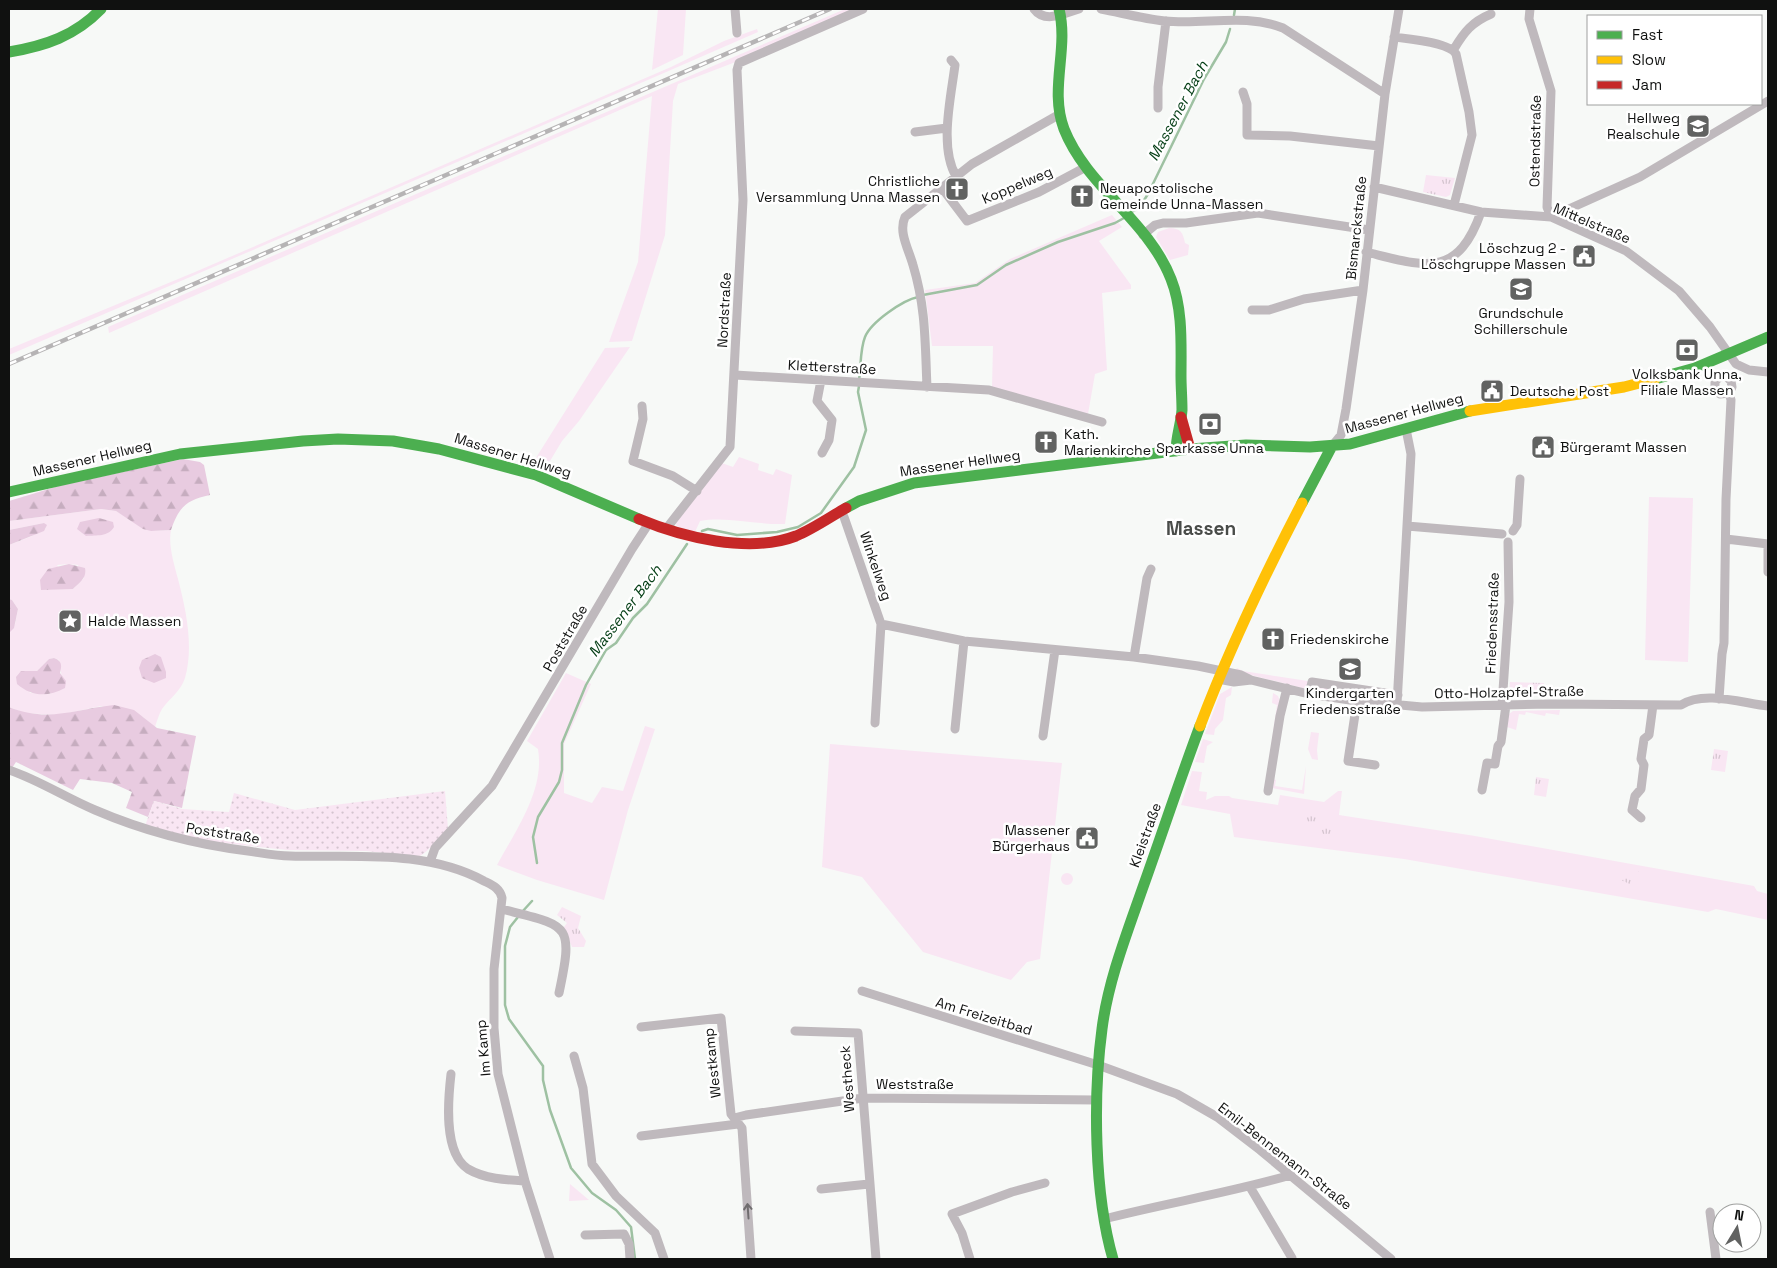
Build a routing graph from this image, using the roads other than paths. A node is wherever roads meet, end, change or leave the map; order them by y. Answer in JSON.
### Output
{"nodes":[{"id":1,"x":102,"y":9,"type":"edge"},
{"id":2,"x":735,"y":9,"type":"edge"},
{"id":3,"x":863,"y":9,"type":"edge"},
{"id":4,"x":1034,"y":9,"type":"edge"},
{"id":5,"x":1079,"y":9,"type":"edge"},
{"id":6,"x":1101,"y":9,"type":"edge"},
{"id":7,"x":1399,"y":9,"type":"edge"},
{"id":8,"x":1530,"y":9,"type":"edge"},
{"id":9,"x":1060,"y":12,"type":"edge"},
{"id":10,"x":1139,"y":13,"type":"edge"},
{"id":11,"x":1491,"y":14,"type":"dead end"},
{"id":12,"x":1166,"y":21,"type":"junction"},
{"id":13,"x":737,"y":33,"type":"dead end"},
{"id":14,"x":1394,"y":36,"type":"junction"},
{"id":15,"x":1454,"y":49,"type":"junction"},
{"id":16,"x":9,"y":52,"type":"edge"},
{"id":17,"x":951,"y":60,"type":"dead end"},
{"id":18,"x":1243,"y":92,"type":"dead end"},
{"id":19,"x":1385,"y":94,"type":"junction"},
{"id":20,"x":1761,"y":105,"type":"edge"},
{"id":21,"x":1158,"y":108,"type":"dead end"},
{"id":22,"x":1060,"y":114,"type":"junction"},
{"id":23,"x":947,"y":128,"type":"junction"},
{"id":24,"x":915,"y":132,"type":"dead end"},
{"id":25,"x":1379,"y":146,"type":"junction"},
{"id":26,"x":1086,"y":167,"type":"junction"},
{"id":27,"x":956,"y":176,"type":"junction"},
{"id":28,"x":1374,"y":187,"type":"junction"},
{"id":29,"x":942,"y":188,"type":"junction"},
{"id":30,"x":1454,"y":205,"type":"junction"},
{"id":31,"x":1481,"y":212,"type":"junction"},
{"id":32,"x":1551,"y":217,"type":"junction"},
{"id":33,"x":1369,"y":230,"type":"junction"},
{"id":34,"x":1143,"y":235,"type":"junction"},
{"id":35,"x":1366,"y":252,"type":"junction"},
{"id":36,"x":1363,"y":290,"type":"junction"},
{"id":37,"x":1252,"y":310,"type":"dead end"},
{"id":38,"x":1768,"y":337,"type":"edge"},
{"id":39,"x":1727,"y":355,"type":"junction"},
{"id":40,"x":1768,"y":372,"type":"edge"},
{"id":41,"x":735,"y":375,"type":"junction"},
{"id":42,"x":821,"y":380,"type":"junction"},
{"id":43,"x":927,"y":387,"type":"junction"},
{"id":44,"x":1729,"y":392,"type":"dead end"},
{"id":45,"x":642,"y":406,"type":"dead end"},
{"id":46,"x":1181,"y":418,"type":"junction"},
{"id":47,"x":1102,"y":422,"type":"dead end"},
{"id":48,"x":1406,"y":429,"type":"junction"},
{"id":49,"x":1332,"y":446,"type":"junction"},
{"id":50,"x":1190,"y":449,"type":"junction"},
{"id":51,"x":1176,"y":450,"type":"junction"},
{"id":52,"x":822,"y":453,"type":"dead end"},
{"id":53,"x":1520,"y":478,"type":"dead end"},
{"id":54,"x":697,"y":491,"type":"junction"},
{"id":55,"x":9,"y":492,"type":"edge"},
{"id":56,"x":844,"y":517,"type":"dead end"},
{"id":57,"x":650,"y":523,"type":"junction"},
{"id":58,"x":1407,"y":526,"type":"junction"},
{"id":59,"x":666,"y":528,"type":"junction"},
{"id":60,"x":1513,"y":531,"type":"junction"},
{"id":61,"x":1502,"y":534,"type":"junction"},
{"id":62,"x":1726,"y":539,"type":"junction"},
{"id":63,"x":1508,"y":542,"type":"junction"},
{"id":64,"x":1768,"y":544,"type":"edge"},
{"id":65,"x":1151,"y":568,"type":"dead end"},
{"id":66,"x":1768,"y":572,"type":"edge"},
{"id":67,"x":881,"y":624,"type":"junction"},
{"id":68,"x":964,"y":641,"type":"junction"},
{"id":69,"x":1055,"y":650,"type":"junction"},
{"id":70,"x":1134,"y":657,"type":"junction"},
{"id":71,"x":1220,"y":675,"type":"junction"},
{"id":72,"x":1287,"y":688,"type":"junction"},
{"id":73,"x":1308,"y":694,"type":"junction"},
{"id":74,"x":1398,"y":699,"type":"junction"},
{"id":75,"x":1719,"y":699,"type":"junction"},
{"id":76,"x":1357,"y":700,"type":"junction"},
{"id":77,"x":1504,"y":705,"type":"junction"},
{"id":78,"x":1654,"y":705,"type":"junction"},
{"id":79,"x":1768,"y":706,"type":"edge"},
{"id":80,"x":875,"y":723,"type":"dead end"},
{"id":81,"x":955,"y":729,"type":"dead end"},
{"id":82,"x":1043,"y":736,"type":"dead end"},
{"id":83,"x":1375,"y":765,"type":"dead end"},
{"id":84,"x":9,"y":770,"type":"edge"},
{"id":85,"x":1482,"y":790,"type":"dead end"},
{"id":86,"x":1268,"y":791,"type":"dead end"},
{"id":87,"x":1641,"y":818,"type":"dead end"},
{"id":88,"x":430,"y":862,"type":"junction"},
{"id":89,"x":498,"y":889,"type":"joint"},
{"id":90,"x":500,"y":909,"type":"junction"},
{"id":91,"x":862,"y":992,"type":"dead end"},
{"id":92,"x":559,"y":993,"type":"dead end"},
{"id":93,"x":641,"y":1027,"type":"dead end"},
{"id":94,"x":795,"y":1031,"type":"dead end"},
{"id":95,"x":574,"y":1056,"type":"dead end"},
{"id":96,"x":1098,"y":1065,"type":"junction"},
{"id":97,"x":451,"y":1074,"type":"dead end"},
{"id":98,"x":863,"y":1098,"type":"junction"},
{"id":99,"x":1097,"y":1100,"type":"junction"},
{"id":100,"x":736,"y":1121,"type":"junction"},
{"id":101,"x":641,"y":1136,"type":"dead end"},
{"id":102,"x":1290,"y":1176,"type":"junction"},
{"id":103,"x":525,"y":1181,"type":"junction"},
{"id":104,"x":869,"y":1184,"type":"junction"},
{"id":105,"x":1045,"y":1184,"type":"dead end"},
{"id":106,"x":1250,"y":1187,"type":"junction"},
{"id":107,"x":821,"y":1189,"type":"dead end"},
{"id":108,"x":1710,"y":1212,"type":"dead end"},
{"id":109,"x":1104,"y":1219,"type":"junction"},
{"id":110,"x":586,"y":1235,"type":"dead end"},
{"id":111,"x":1292,"y":1258,"type":"edge"},
{"id":112,"x":550,"y":1259,"type":"edge"},
{"id":113,"x":630,"y":1259,"type":"edge"},
{"id":114,"x":664,"y":1259,"type":"edge"},
{"id":115,"x":751,"y":1259,"type":"edge"},
{"id":116,"x":876,"y":1259,"type":"edge"},
{"id":117,"x":970,"y":1259,"type":"edge"},
{"id":118,"x":1114,"y":1259,"type":"edge"},
{"id":119,"x":1391,"y":1259,"type":"edge"},
{"id":120,"x":1716,"y":1259,"type":"edge"}],
"edges":[{"from":1,"to":16,"type":"main road"},
{"from":2,"to":13,"type":"street"},
{"from":3,"to":41,"type":"street","name":"Nordstraße"},
{"from":4,"to":9,"type":"street"},
{"from":5,"to":9,"type":"street"},
{"from":6,"to":10,"type":"street"},
{"from":7,"to":14,"type":"street","name":"Bismarckstraße"},
{"from":8,"to":32,"type":"street","name":"Ostendstraße"},
{"from":9,"to":22,"type":"main road"},
{"from":10,"to":12,"type":"street"},
{"from":11,"to":15,"type":"street"},
{"from":12,"to":19,"type":"street"},
{"from":12,"to":21,"type":"street"},
{"from":14,"to":15,"type":"street"},
{"from":14,"to":19,"type":"street","name":"Bismarckstraße"},
{"from":15,"to":30,"type":"street"},
{"from":17,"to":23,"type":"street"},
{"from":18,"to":25,"type":"street"},
{"from":19,"to":25,"type":"street","name":"Bismarckstraße"},
{"from":20,"to":32,"type":"street"},
{"from":22,"to":26,"type":"main road"},
{"from":22,"to":27,"type":"street"},
{"from":23,"to":24,"type":"street"},
{"from":23,"to":27,"type":"street"},
{"from":25,"to":28,"type":"street","name":"Bismarckstraße"},
{"from":26,"to":29,"type":"street","name":"Koppelweg"},
{"from":26,"to":34,"type":"main road"},
{"from":27,"to":29,"type":"street"},
{"from":28,"to":30,"type":"street","name":"Mittelstraße"},
{"from":28,"to":33,"type":"street","name":"Bismarckstraße"},
{"from":29,"to":43,"type":"street"},
{"from":30,"to":31,"type":"street","name":"Mittelstraße"},
{"from":31,"to":32,"type":"street","name":"Mittelstraße"},
{"from":31,"to":35,"type":"street"},
{"from":32,"to":39,"type":"street","name":"Mittelstraße"},
{"from":33,"to":34,"type":"street"},
{"from":33,"to":35,"type":"street","name":"Bismarckstraße"},
{"from":34,"to":46,"type":"main road"},
{"from":35,"to":36,"type":"street","name":"Bismarckstraße"},
{"from":36,"to":37,"type":"street"},
{"from":36,"to":49,"type":"street","name":"Bismarckstraße"},
{"from":38,"to":39,"type":"main road","name":"Massener Hellweg"},
{"from":39,"to":40,"type":"street"},
{"from":39,"to":48,"type":"main road","name":"Massener Hellweg"},
{"from":41,"to":42,"type":"street","name":"Kletterstraße"},
{"from":41,"to":54,"type":"street","name":"Nordstraße"},
{"from":42,"to":43,"type":"street","name":"Kletterstraße"},
{"from":42,"to":52,"type":"street"},
{"from":43,"to":47,"type":"street","name":"Kletterstraße"},
{"from":44,"to":62,"type":"street"},
{"from":45,"to":54,"type":"street"},
{"from":46,"to":50,"type":"main road"},
{"from":46,"to":51,"type":"main road"},
{"from":48,"to":49,"type":"main road","name":"Massener Hellweg"},
{"from":48,"to":58,"type":"street"},
{"from":49,"to":50,"type":"main road","name":"Massener Hellweg"},
{"from":49,"to":71,"type":"main road","name":"Kleistraße"},
{"from":50,"to":51,"type":"main road","name":"Massener Hellweg"},
{"from":51,"to":59,"type":"main road","name":"Massener Hellweg"},
{"from":53,"to":60,"type":"street","name":"Friedensstraße"},
{"from":54,"to":59,"type":"street","name":"Nordstraße"},
{"from":55,"to":57,"type":"main road","name":"Massener Hellweg"},
{"from":56,"to":67,"type":"street","name":"Winkelweg"},
{"from":57,"to":59,"type":"main road","name":"Massener Hellweg"},
{"from":57,"to":88,"type":"street","name":"Poststraße"},
{"from":58,"to":61,"type":"street"},
{"from":58,"to":74,"type":"street"},
{"from":60,"to":61,"type":"street"},
{"from":60,"to":63,"type":"street","name":"Friedensstraße"},
{"from":61,"to":63,"type":"street"},
{"from":62,"to":64,"type":"street"},
{"from":62,"to":75,"type":"street"},
{"from":63,"to":77,"type":"street","name":"Friedensstraße"},
{"from":64,"to":66,"type":"street"},
{"from":65,"to":70,"type":"street"},
{"from":67,"to":68,"type":"street"},
{"from":67,"to":80,"type":"street","name":"Winkelweg"},
{"from":68,"to":69,"type":"street"},
{"from":68,"to":81,"type":"street"},
{"from":69,"to":70,"type":"street"},
{"from":69,"to":82,"type":"street"},
{"from":70,"to":71,"type":"street"},
{"from":71,"to":72,"type":"street","name":"Otto-Holzapfel-Straße"},
{"from":71,"to":96,"type":"main road","name":"Kleistraße"},
{"from":72,"to":73,"type":"street","name":"Otto-Holzapfel-Straße"},
{"from":72,"to":86,"type":"street"},
{"from":73,"to":74,"type":"street"},
{"from":73,"to":76,"type":"street","name":"Otto-Holzapfel-Straße"},
{"from":74,"to":76,"type":"street","name":"Otto-Holzapfel-Straße"},
{"from":74,"to":77,"type":"street","name":"Otto-Holzapfel-Straße"},
{"from":75,"to":78,"type":"street","name":"Otto-Holzapfel-Straße"},
{"from":75,"to":79,"type":"street","name":"Otto-Holzapfel-Straße"},
{"from":76,"to":83,"type":"street"},
{"from":77,"to":78,"type":"street","name":"Otto-Holzapfel-Straße"},
{"from":77,"to":85,"type":"street","name":"Friedensstraße"},
{"from":78,"to":87,"type":"street"},
{"from":84,"to":88,"type":"street","name":"Poststraße"},
{"from":88,"to":89,"type":"street","name":"Poststraße"},
{"from":89,"to":90,"type":"street","name":"Im Kamp"},
{"from":90,"to":92,"type":"street"},
{"from":90,"to":103,"type":"street","name":"Im Kamp"},
{"from":91,"to":96,"type":"street","name":"Am Freizeitbad"},
{"from":93,"to":100,"type":"street","name":"Westkamp"},
{"from":94,"to":98,"type":"street","name":"Westheck"},
{"from":95,"to":114,"type":"street"},
{"from":96,"to":99,"type":"main road","name":"Kleistraße"},
{"from":96,"to":102,"type":"street","name":"Emil-Bennemann-Straße"},
{"from":97,"to":103,"type":"street"},
{"from":98,"to":99,"type":"street","name":"Weststraße"},
{"from":98,"to":100,"type":"street","name":"Weststraße"},
{"from":98,"to":104,"type":"street","name":"Westheck"},
{"from":99,"to":109,"type":"main road","name":"Kleistraße"},
{"from":100,"to":101,"type":"street"},
{"from":115,"to":100,"type":"street","name":"Westkamp","one_way":true},
{"from":102,"to":106,"type":"street"},
{"from":102,"to":119,"type":"street","name":"Emil-Bennemann-Straße"},
{"from":103,"to":112,"type":"street","name":"Im Kamp"},
{"from":104,"to":107,"type":"street"},
{"from":104,"to":116,"type":"street","name":"Westheck"},
{"from":105,"to":117,"type":"street"},
{"from":106,"to":109,"type":"street"},
{"from":106,"to":111,"type":"street"},
{"from":108,"to":120,"type":"street"},
{"from":109,"to":118,"type":"main road","name":"Kleistraße"},
{"from":110,"to":113,"type":"street"}]}
